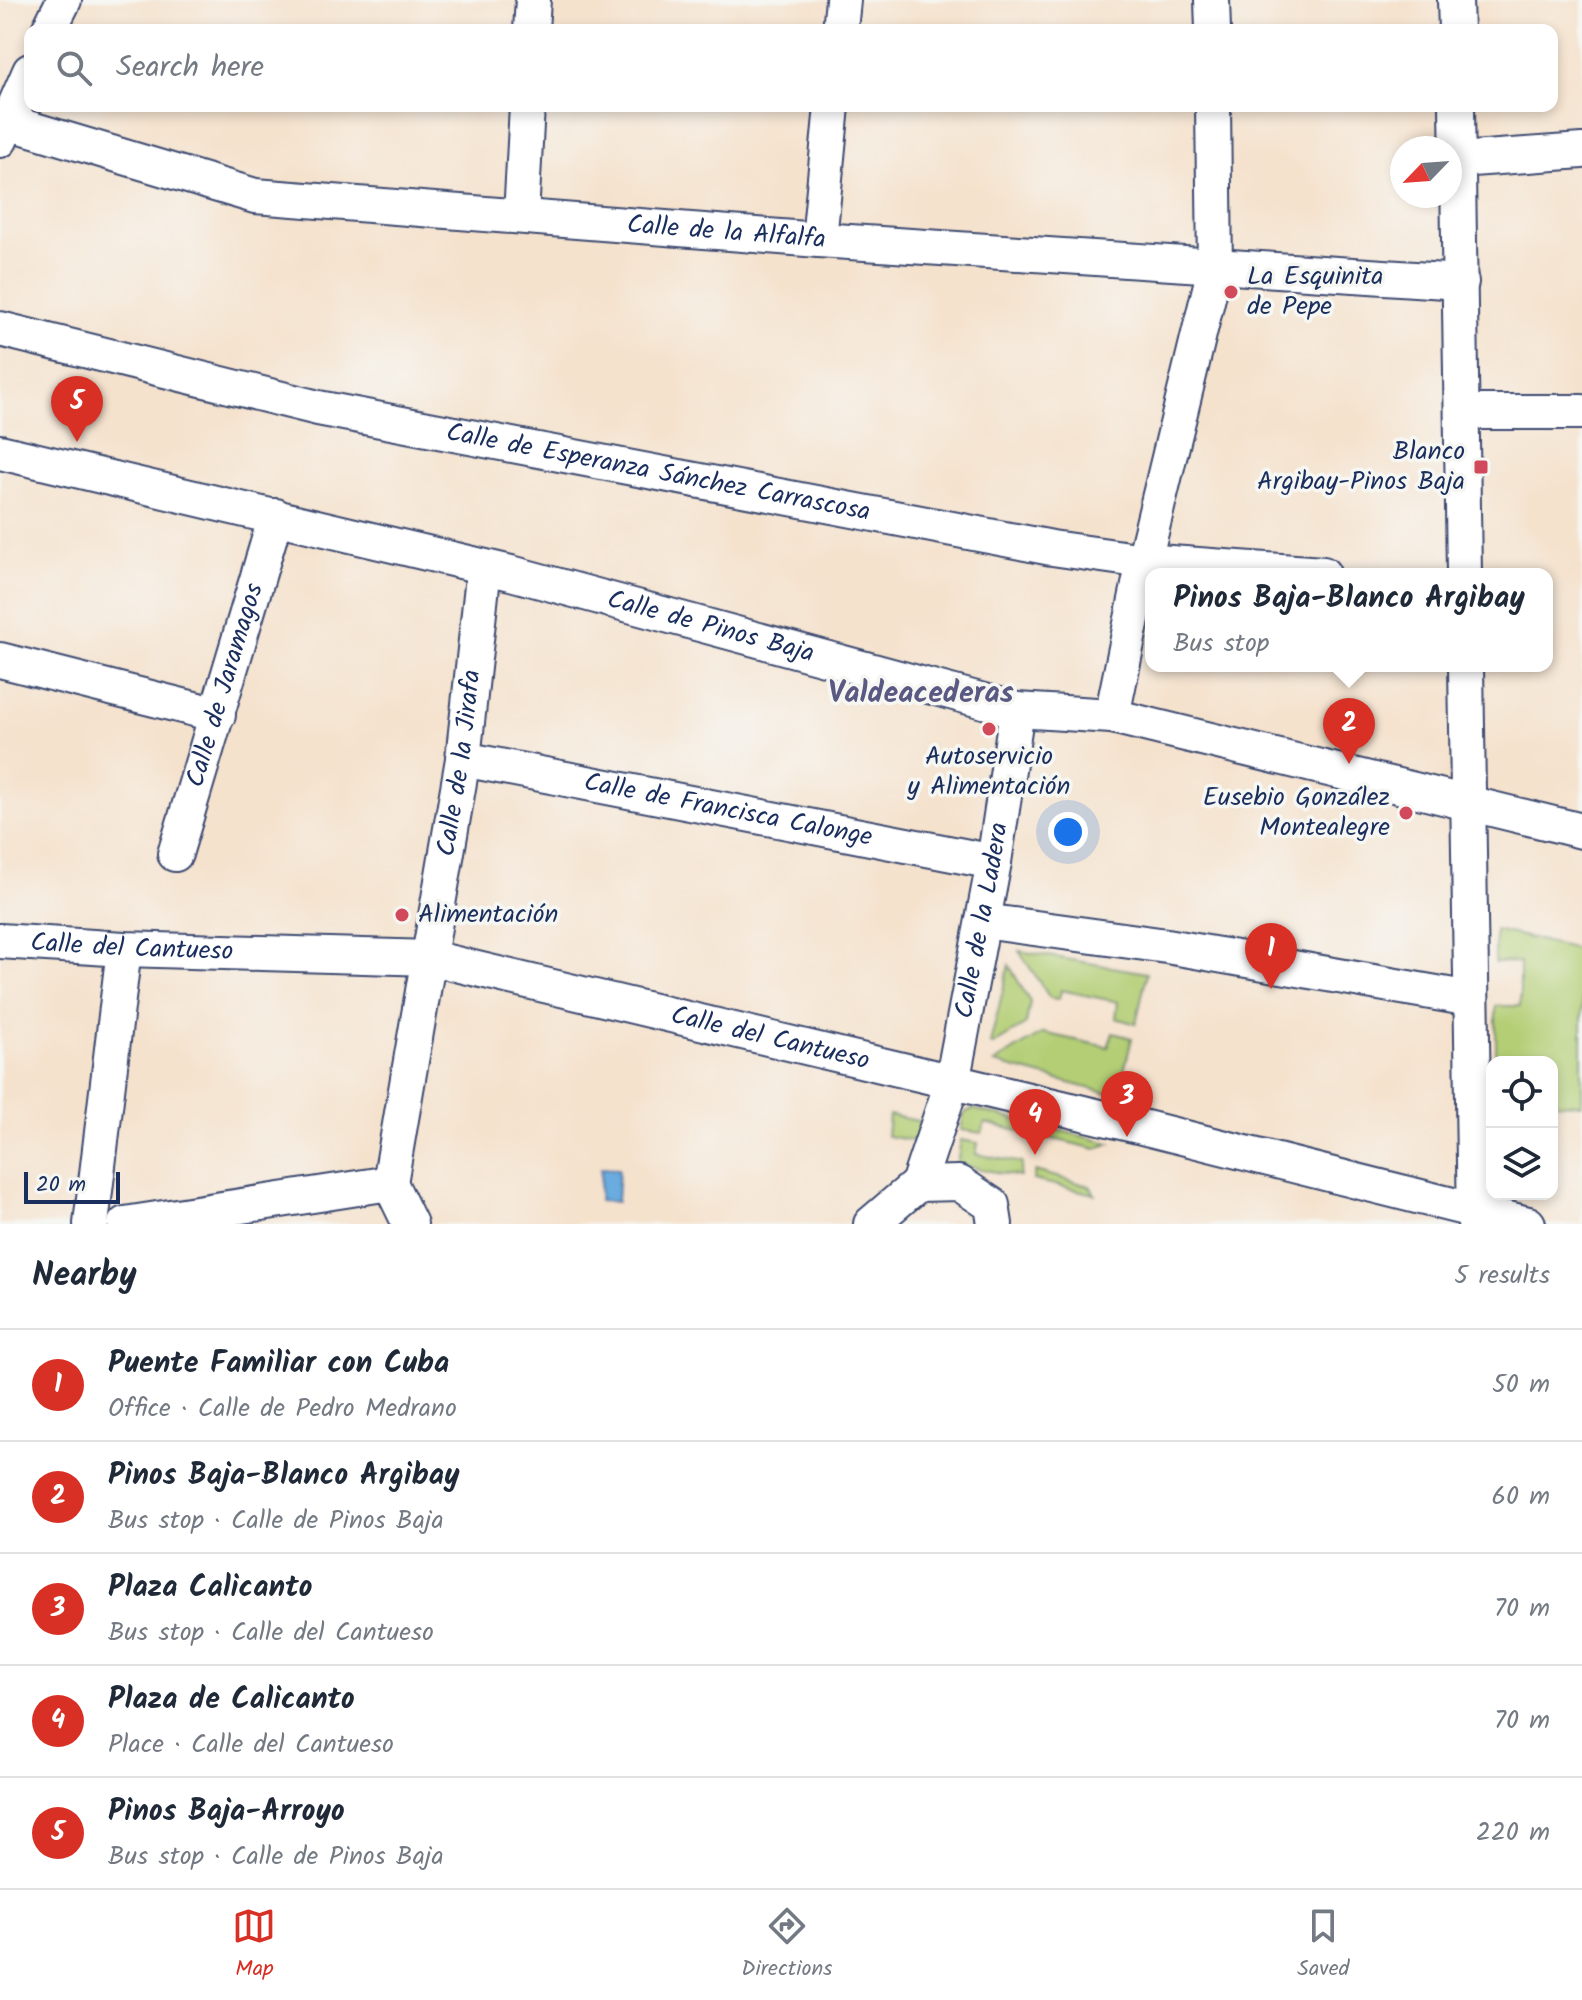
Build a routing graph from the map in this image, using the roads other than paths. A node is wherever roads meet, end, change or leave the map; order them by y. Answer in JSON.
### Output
{"nodes":[{"id":1,"x":64,"y":0,"type":"edge"},
{"id":2,"x":533,"y":0,"type":"edge"},
{"id":3,"x":843,"y":0,"type":"edge"},
{"id":4,"x":1212,"y":0,"type":"edge"},
{"id":5,"x":1455,"y":0,"type":"edge"},
{"id":6,"x":52,"y":24,"type":"edge"},
{"id":7,"x":531,"y":24,"type":"edge"},
{"id":8,"x":841,"y":24,"type":"edge"},
{"id":9,"x":1213,"y":24,"type":"edge"},
{"id":10,"x":1456,"y":24,"type":"edge"},
{"id":11,"x":24,"y":83,"type":"edge"},
{"id":12,"x":527,"y":112,"type":"edge"},
{"id":13,"x":831,"y":112,"type":"edge"},
{"id":14,"x":1213,"y":112,"type":"edge"},
{"id":15,"x":1457,"y":112,"type":"edge"},
{"id":16,"x":1,"y":131,"type":"edge"},
{"id":17,"x":1458,"y":136,"type":"edge"},
{"id":18,"x":1582,"y":151,"type":"edge"},
{"id":19,"x":1462,"y":160,"type":"edge"},
{"id":20,"x":1459,"y":208,"type":"edge"},
{"id":21,"x":521,"y":216,"type":"junction"},
{"id":22,"x":819,"y":240,"type":"junction"},
{"id":23,"x":1215,"y":268,"type":"junction"},
{"id":24,"x":1461,"y":282,"type":"junction"},
{"id":25,"x":0,"y":329,"type":"edge"},
{"id":26,"x":1462,"y":412,"type":"junction"},
{"id":27,"x":1582,"y":412,"type":"edge"},
{"id":28,"x":0,"y":452,"type":"edge"},
{"id":29,"x":276,"y":516,"type":"junction"},
{"id":30,"x":1144,"y":561,"type":"junction"},
{"id":31,"x":484,"y":567,"type":"junction"},
{"id":32,"x":1240,"y":568,"type":"edge"},
{"id":33,"x":1464,"y":568,"type":"edge"},
{"id":34,"x":0,"y":660,"type":"edge"},
{"id":35,"x":1466,"y":672,"type":"edge"},
{"id":36,"x":1017,"y":710,"type":"junction"},
{"id":37,"x":218,"y":715,"type":"junction"},
{"id":38,"x":1112,"y":716,"type":"junction"},
{"id":39,"x":463,"y":759,"type":"junction"},
{"id":40,"x":1469,"y":805,"type":"junction"},
{"id":41,"x":1582,"y":831,"type":"edge"},
{"id":42,"x":175,"y":854,"type":"dead end"},
{"id":43,"x":994,"y":862,"type":"junction"},
{"id":44,"x":983,"y":921,"type":"junction"},
{"id":45,"x":0,"y":941,"type":"edge"},
{"id":46,"x":124,"y":949,"type":"junction"},
{"id":47,"x":431,"y":958,"type":"junction"},
{"id":48,"x":1471,"y":999,"type":"junction"},
{"id":49,"x":952,"y":1083,"type":"junction"},
{"id":50,"x":390,"y":1183,"type":"junction"},
{"id":51,"x":918,"y":1184,"type":"junction"},
{"id":52,"x":994,"y":1215,"type":"edge"},
{"id":53,"x":1476,"y":1218,"type":"edge"},
{"id":54,"x":91,"y":1224,"type":"edge"},
{"id":55,"x":125,"y":1224,"type":"edge"},
{"id":56,"x":410,"y":1224,"type":"edge"},
{"id":57,"x":871,"y":1224,"type":"edge"},
{"id":58,"x":1528,"y":1224,"type":"edge"}],
"edges":[{"from":1,"to":6,"type":"street"},
{"from":2,"to":7,"type":"street"},
{"from":3,"to":8,"type":"street"},
{"from":4,"to":9,"type":"street"},
{"from":5,"to":10,"type":"street"},
{"from":11,"to":16,"type":"street"},
{"from":12,"to":21,"type":"street"},
{"from":13,"to":22,"type":"street"},
{"from":14,"to":23,"type":"street"},
{"from":15,"to":17,"type":"street"},
{"from":16,"to":21,"type":"street","name":"Calle de la Alfalfa"},
{"from":18,"to":19,"type":"street"},
{"from":20,"to":24,"type":"street"},
{"from":21,"to":22,"type":"street","name":"Calle de la Alfalfa"},
{"from":22,"to":23,"type":"street","name":"Calle de la Alfalfa"},
{"from":23,"to":24,"type":"street","name":"Calle de la Alfalfa"},
{"from":23,"to":30,"type":"street"},
{"from":24,"to":26,"type":"street"},
{"from":25,"to":30,"type":"street","name":"Calle de Esperanza Sánchez Carrascosa"},
{"from":26,"to":27,"type":"street"},
{"from":26,"to":33,"type":"street"},
{"from":28,"to":29,"type":"street","name":"Calle de Pinos Baja"},
{"from":29,"to":31,"type":"street","name":"Calle de Pinos Baja"},
{"from":29,"to":37,"type":"street","name":"Calle de Jaramagos"},
{"from":30,"to":32,"type":"street","name":"Calle de Esperanza Sánchez Carrascosa"},
{"from":30,"to":38,"type":"street"},
{"from":31,"to":36,"type":"street","name":"Calle de Pinos Baja"},
{"from":31,"to":39,"type":"street","name":"Calle de la Jirafa"},
{"from":34,"to":37,"type":"street"},
{"from":35,"to":40,"type":"street"},
{"from":36,"to":38,"type":"street","name":"Calle de Pinos Baja"},
{"from":36,"to":43,"type":"street","name":"Calle de la Ladera"},
{"from":37,"to":42,"type":"street","name":"Calle de Jaramagos"},
{"from":38,"to":40,"type":"street","name":"Calle de Pinos Baja"},
{"from":39,"to":43,"type":"street","name":"Calle de Francisca Calonge"},
{"from":39,"to":47,"type":"street","name":"Calle de la Jirafa"},
{"from":40,"to":41,"type":"street","name":"Calle de Pinos Baja"},
{"from":40,"to":48,"type":"street"},
{"from":43,"to":44,"type":"street","name":"Calle de la Ladera"},
{"from":44,"to":48,"type":"street"},
{"from":44,"to":49,"type":"street","name":"Calle de la Ladera"},
{"from":45,"to":46,"type":"street","name":"Calle del Cantueso"},
{"from":46,"to":47,"type":"street","name":"Calle del Cantueso"},
{"from":46,"to":54,"type":"street"},
{"from":47,"to":49,"type":"street","name":"Calle del Cantueso"},
{"from":47,"to":50,"type":"street","name":"Calle de la Jirafa"},
{"from":48,"to":53,"type":"street"},
{"from":49,"to":51,"type":"street","name":"Calle de la Ladera"},
{"from":49,"to":53,"type":"street","name":"Calle del Cantueso"},
{"from":50,"to":55,"type":"street"},
{"from":50,"to":56,"type":"street"},
{"from":51,"to":52,"type":"street"},
{"from":51,"to":57,"type":"street"},
{"from":53,"to":58,"type":"street","name":"Calle del Cantueso"}]}
